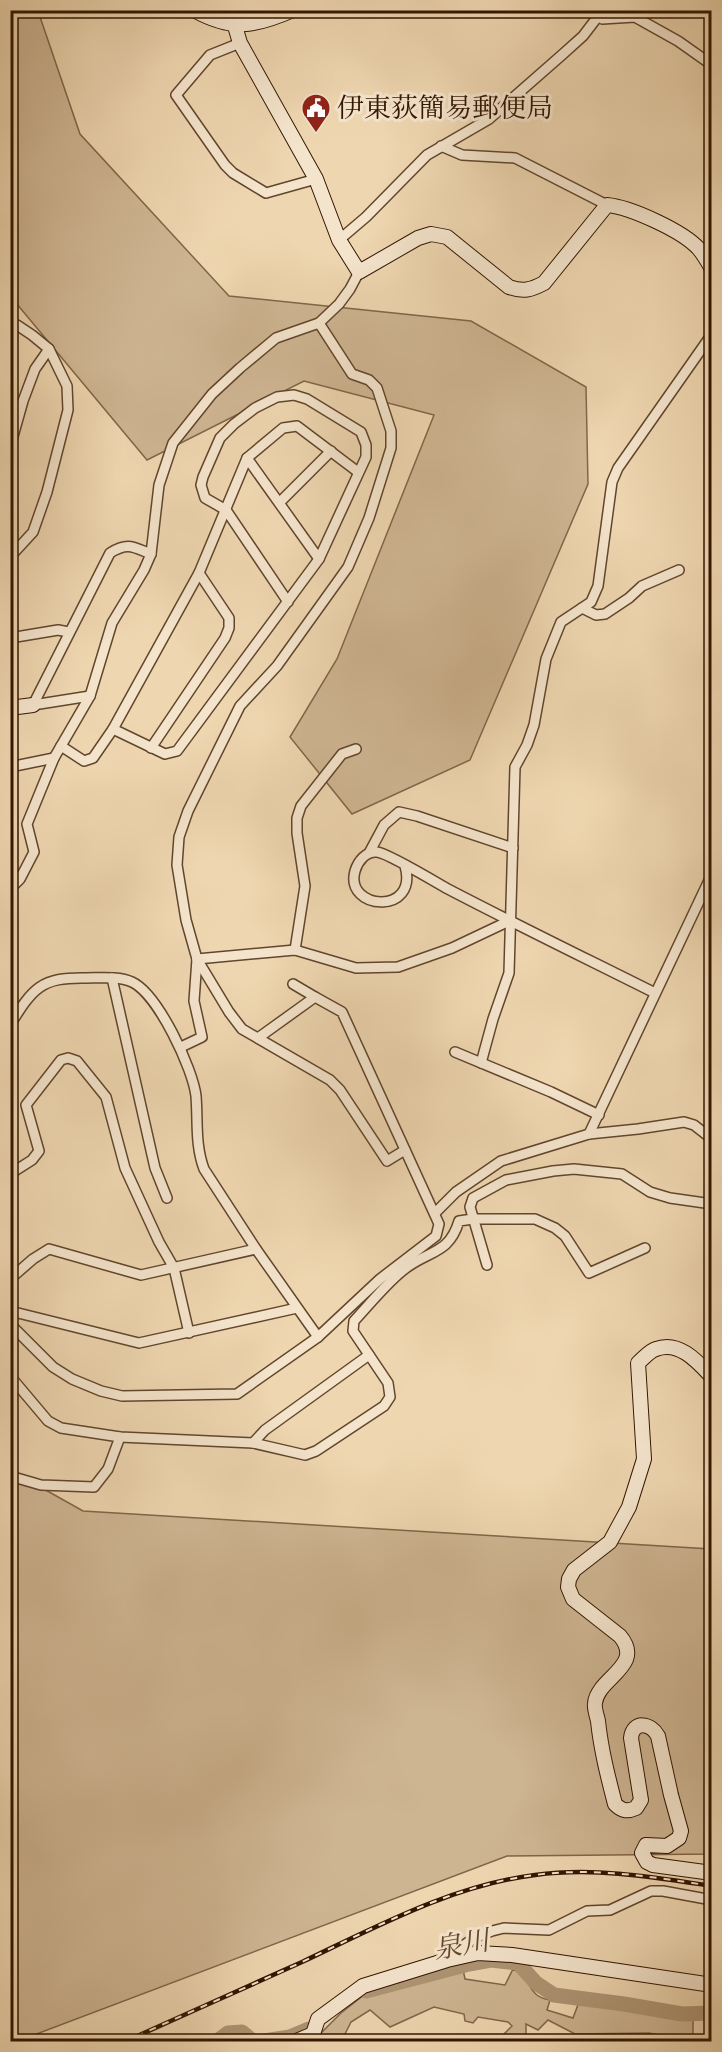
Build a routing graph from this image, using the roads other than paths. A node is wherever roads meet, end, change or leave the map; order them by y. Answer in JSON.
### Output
{"nodes":[{"id":1,"x":194,"y":10,"type":"edge"},
{"id":2,"x":234,"y":10,"type":"edge"},
{"id":3,"x":293,"y":10,"type":"edge"},
{"id":4,"x":596,"y":10,"type":"edge"},
{"id":5,"x":235,"y":26,"type":"junction"},
{"id":6,"x":240,"y":43,"type":"junction"},
{"id":7,"x":711,"y":65,"type":"edge"},
{"id":8,"x":441,"y":146,"type":"junction"},
{"id":9,"x":316,"y":179,"type":"junction"},
{"id":10,"x":607,"y":205,"type":"junction"},
{"id":11,"x":339,"y":240,"type":"junction"},
{"id":12,"x":711,"y":269,"type":"edge"},
{"id":13,"x":359,"y":272,"type":"junction"},
{"id":14,"x":319,"y":323,"type":"junction"},
{"id":15,"x":10,"y":329,"type":"edge"},
{"id":16,"x":711,"y":334,"type":"edge"},
{"id":17,"x":49,"y":349,"type":"junction"},
{"id":18,"x":10,"y":447,"type":"edge"},
{"id":19,"x":331,"y":452,"type":"junction"},
{"id":20,"x":247,"y":458,"type":"junction"},
{"id":21,"x":358,"y":472,"type":"junction"},
{"id":22,"x":280,"y":502,"type":"junction"},
{"id":23,"x":225,"y":510,"type":"junction"},
{"id":24,"x":151,"y":554,"type":"junction"},
{"id":25,"x":10,"y":557,"type":"edge"},
{"id":26,"x":319,"y":559,"type":"junction"},
{"id":27,"x":679,"y":570,"type":"dead end"},
{"id":28,"x":199,"y":573,"type":"junction"},
{"id":29,"x":288,"y":602,"type":"junction"},
{"id":30,"x":582,"y":608,"type":"junction"},
{"id":31,"x":69,"y":633,"type":"junction"},
{"id":32,"x":10,"y":638,"type":"edge"},
{"id":33,"x":90,"y":696,"type":"junction"},
{"id":34,"x":33,"y":705,"type":"junction"},
{"id":35,"x":10,"y":708,"type":"edge"},
{"id":36,"x":113,"y":729,"type":"junction"},
{"id":37,"x":61,"y":746,"type":"junction"},
{"id":38,"x":151,"y":748,"type":"junction"},
{"id":39,"x":356,"y":749,"type":"dead end"},
{"id":40,"x":54,"y":758,"type":"junction"},
{"id":41,"x":10,"y":767,"type":"edge"},
{"id":42,"x":513,"y":849,"type":"junction"},
{"id":43,"x":369,"y":853,"type":"junction"},
{"id":44,"x":405,"y":866,"type":"junction"},
{"id":45,"x":711,"y":874,"type":"edge"},
{"id":46,"x":10,"y":889,"type":"edge"},
{"id":47,"x":509,"y":921,"type":"junction"},
{"id":48,"x":295,"y":950,"type":"junction"},
{"id":49,"x":197,"y":959,"type":"junction"},
{"id":50,"x":112,"y":978,"type":"junction"},
{"id":51,"x":293,"y":984,"type":"dead end"},
{"id":52,"x":655,"y":993,"type":"junction"},
{"id":53,"x":315,"y":998,"type":"junction"},
{"id":54,"x":10,"y":1025,"type":"edge"},
{"id":55,"x":258,"y":1038,"type":"junction"},
{"id":56,"x":181,"y":1047,"type":"junction"},
{"id":57,"x":455,"y":1052,"type":"dead end"},
{"id":58,"x":481,"y":1063,"type":"junction"},
{"id":59,"x":599,"y":1115,"type":"junction"},
{"id":60,"x":589,"y":1134,"type":"junction"},
{"id":61,"x":711,"y":1139,"type":"edge"},
{"id":62,"x":405,"y":1150,"type":"junction"},
{"id":63,"x":10,"y":1174,"type":"edge"},
{"id":64,"x":166,"y":1198,"type":"dead end"},
{"id":65,"x":711,"y":1204,"type":"edge"},
{"id":66,"x":435,"y":1213,"type":"junction"},
{"id":67,"x":473,"y":1219,"type":"junction"},
{"id":68,"x":645,"y":1248,"type":"dead end"},
{"id":69,"x":256,"y":1249,"type":"junction"},
{"id":70,"x":487,"y":1265,"type":"dead end"},
{"id":71,"x":174,"y":1268,"type":"junction"},
{"id":72,"x":10,"y":1279,"type":"edge"},
{"id":73,"x":297,"y":1308,"type":"junction"},
{"id":74,"x":10,"y":1311,"type":"edge"},
{"id":75,"x":10,"y":1324,"type":"edge"},
{"id":76,"x":189,"y":1333,"type":"junction"},
{"id":77,"x":318,"y":1337,"type":"junction"},
{"id":78,"x":369,"y":1355,"type":"junction"},
{"id":79,"x":710,"y":1372,"type":"edge"},
{"id":80,"x":12,"y":1380,"type":"edge"},
{"id":81,"x":120,"y":1437,"type":"junction"},
{"id":82,"x":253,"y":1443,"type":"junction"},
{"id":83,"x":10,"y":1476,"type":"edge"},
{"id":84,"x":711,"y":1873,"type":"edge"},
{"id":85,"x":711,"y":1900,"type":"edge"},
{"id":86,"x":459,"y":1957,"type":"junction"},
{"id":87,"x":711,"y":1985,"type":"edge"},
{"id":88,"x":294,"y":2042,"type":"edge"}],
"edges":[{"from":1,"to":5,"type":"street"},
{"from":2,"to":5,"type":"street"},
{"from":3,"to":5,"type":"street"},
{"from":4,"to":7,"type":"street"},
{"from":4,"to":8,"type":"street"},
{"from":5,"to":6,"type":"street"},
{"from":6,"to":9,"type":"street"},
{"from":6,"to":9,"type":"street"},
{"from":8,"to":10,"type":"street"},
{"from":8,"to":11,"type":"street"},
{"from":9,"to":11,"type":"street"},
{"from":10,"to":12,"type":"street"},
{"from":10,"to":13,"type":"street"},
{"from":11,"to":13,"type":"street"},
{"from":13,"to":14,"type":"street"},
{"from":14,"to":24,"type":"street"},
{"from":14,"to":49,"type":"street"},
{"from":15,"to":17,"type":"street"},
{"from":16,"to":30,"type":"street"},
{"from":17,"to":18,"type":"street"},
{"from":17,"to":25,"type":"street"},
{"from":19,"to":20,"type":"street"},
{"from":19,"to":21,"type":"street"},
{"from":19,"to":22,"type":"street"},
{"from":20,"to":22,"type":"street"},
{"from":20,"to":23,"type":"street"},
{"from":21,"to":23,"type":"street"},
{"from":21,"to":26,"type":"street"},
{"from":22,"to":26,"type":"street"},
{"from":23,"to":28,"type":"street"},
{"from":23,"to":29,"type":"street"},
{"from":24,"to":31,"type":"street"},
{"from":24,"to":33,"type":"street"},
{"from":26,"to":29,"type":"street"},
{"from":27,"to":30,"type":"street"},
{"from":28,"to":36,"type":"street"},
{"from":28,"to":38,"type":"street"},
{"from":29,"to":38,"type":"street"},
{"from":30,"to":42,"type":"street"},
{"from":31,"to":32,"type":"street"},
{"from":31,"to":34,"type":"street"},
{"from":33,"to":34,"type":"street"},
{"from":33,"to":37,"type":"street"},
{"from":34,"to":35,"type":"street"},
{"from":36,"to":37,"type":"street"},
{"from":36,"to":38,"type":"street"},
{"from":37,"to":40,"type":"street"},
{"from":39,"to":48,"type":"street"},
{"from":40,"to":41,"type":"street"},
{"from":40,"to":46,"type":"street"},
{"from":42,"to":43,"type":"street"},
{"from":42,"to":47,"type":"street"},
{"from":43,"to":44,"type":"street"},
{"from":43,"to":44,"type":"street"},
{"from":44,"to":47,"type":"street"},
{"from":45,"to":52,"type":"street"},
{"from":47,"to":48,"type":"street"},
{"from":47,"to":52,"type":"street"},
{"from":47,"to":58,"type":"street"},
{"from":48,"to":49,"type":"street"},
{"from":49,"to":55,"type":"street"},
{"from":49,"to":56,"type":"street"},
{"from":50,"to":54,"type":"street"},
{"from":50,"to":56,"type":"street"},
{"from":50,"to":64,"type":"street"},
{"from":51,"to":53,"type":"street"},
{"from":52,"to":59,"type":"street"},
{"from":53,"to":55,"type":"street"},
{"from":53,"to":62,"type":"street"},
{"from":55,"to":62,"type":"street"},
{"from":56,"to":69,"type":"street"},
{"from":57,"to":58,"type":"street"},
{"from":58,"to":59,"type":"street"},
{"from":59,"to":60,"type":"street"},
{"from":60,"to":61,"type":"street"},
{"from":60,"to":66,"type":"street"},
{"from":62,"to":66,"type":"street"},
{"from":63,"to":71,"type":"street"},
{"from":65,"to":67,"type":"street"},
{"from":66,"to":77,"type":"street"},
{"from":67,"to":68,"type":"street"},
{"from":67,"to":70,"type":"street"},
{"from":67,"to":78,"type":"street"},
{"from":69,"to":71,"type":"street"},
{"from":69,"to":73,"type":"street"},
{"from":71,"to":72,"type":"street"},
{"from":71,"to":76,"type":"street"},
{"from":73,"to":76,"type":"street"},
{"from":73,"to":77,"type":"street"},
{"from":74,"to":76,"type":"street"},
{"from":75,"to":77,"type":"street"},
{"from":78,"to":82,"type":"street"},
{"from":78,"to":82,"type":"street"},
{"from":79,"to":84,"type":"street"},
{"from":80,"to":81,"type":"street"},
{"from":81,"to":82,"type":"street"},
{"from":81,"to":83,"type":"street"},
{"from":85,"to":86,"type":"street"},
{"from":86,"to":87,"type":"street"},
{"from":86,"to":88,"type":"street"}]}
